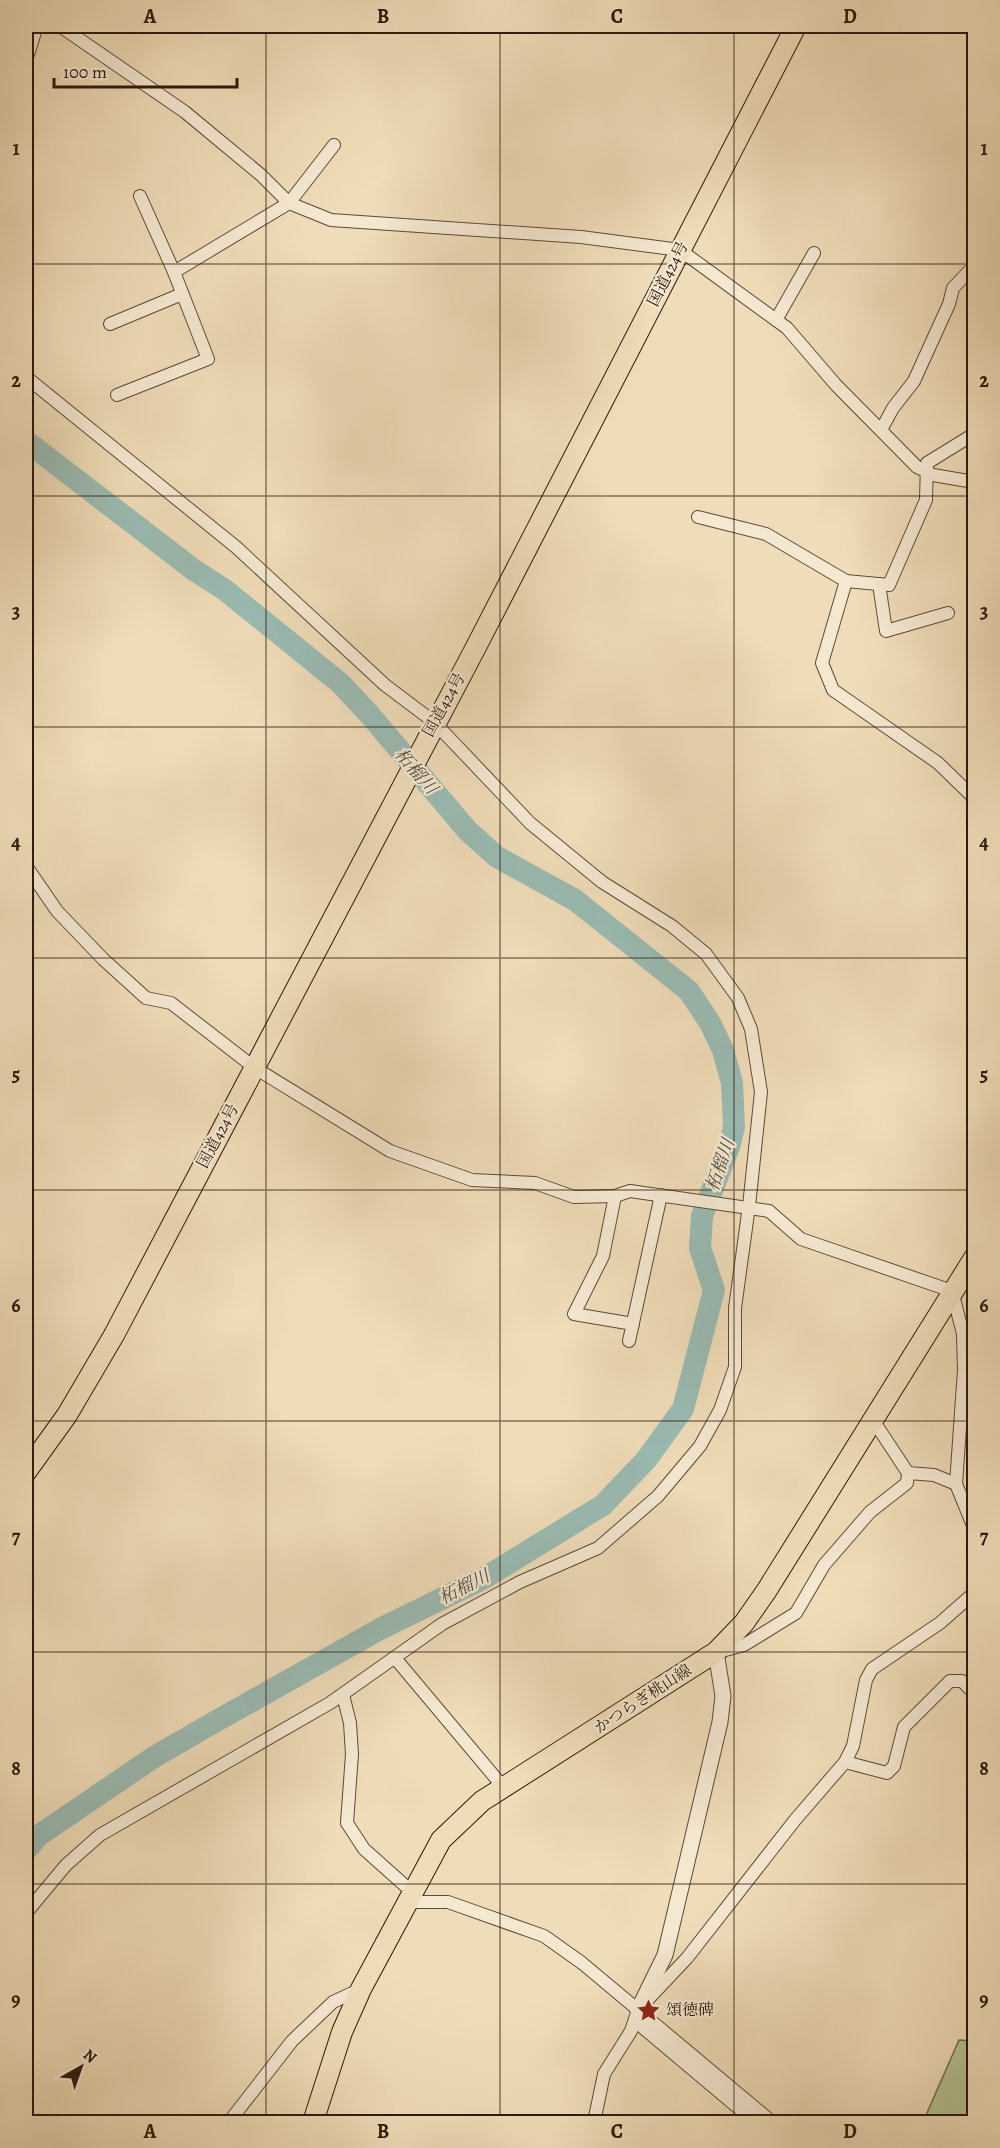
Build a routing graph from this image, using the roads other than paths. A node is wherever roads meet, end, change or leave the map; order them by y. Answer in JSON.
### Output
{"nodes":[{"id":1,"x":37,"y":26,"type":"edge"},
{"id":2,"x":60,"y":26,"type":"edge"},
{"id":3,"x":796,"y":26,"type":"edge"},
{"id":4,"x":26,"y":61,"type":"edge"},
{"id":5,"x":334,"y":145,"type":"dead end"},
{"id":6,"x":140,"y":196,"type":"dead end"},
{"id":7,"x":290,"y":203,"type":"junction"},
{"id":8,"x":680,"y":250,"type":"junction"},
{"id":9,"x":814,"y":253,"type":"dead end"},
{"id":10,"x":975,"y":266,"type":"edge"},
{"id":11,"x":174,"y":272,"type":"junction"},
{"id":12,"x":182,"y":294,"type":"junction"},
{"id":13,"x":776,"y":320,"type":"junction"},
{"id":14,"x":110,"y":324,"type":"dead end"},
{"id":15,"x":26,"y":377,"type":"edge"},
{"id":16,"x":117,"y":395,"type":"dead end"},
{"id":17,"x":881,"y":430,"type":"junction"},
{"id":18,"x":975,"y":434,"type":"edge"},
{"id":19,"x":926,"y":471,"type":"junction"},
{"id":20,"x":975,"y":482,"type":"edge"},
{"id":21,"x":698,"y":517,"type":"dead end"},
{"id":22,"x":846,"y":581,"type":"junction"},
{"id":23,"x":879,"y":584,"type":"junction"},
{"id":24,"x":948,"y":613,"type":"dead end"},
{"id":25,"x":432,"y":725,"type":"junction"},
{"id":26,"x":975,"y":798,"type":"edge"},
{"id":27,"x":26,"y":866,"type":"edge"},
{"id":28,"x":255,"y":1068,"type":"junction"},
{"id":29,"x":664,"y":1195,"type":"junction"},
{"id":30,"x":615,"y":1196,"type":"junction"},
{"id":31,"x":750,"y":1206,"type":"junction"},
{"id":32,"x":975,"y":1258,"type":"edge"},
{"id":33,"x":952,"y":1291,"type":"junction"},
{"id":34,"x":633,"y":1324,"type":"junction"},
{"id":35,"x":629,"y":1341,"type":"dead end"},
{"id":36,"x":873,"y":1420,"type":"junction"},
{"id":37,"x":26,"y":1472,"type":"edge"},
{"id":38,"x":908,"y":1473,"type":"junction"},
{"id":39,"x":956,"y":1484,"type":"junction"},
{"id":40,"x":975,"y":1528,"type":"edge"},
{"id":41,"x":975,"y":1593,"type":"edge"},
{"id":42,"x":716,"y":1652,"type":"junction"},
{"id":43,"x":388,"y":1658,"type":"junction"},
{"id":44,"x":975,"y":1693,"type":"edge"},
{"id":45,"x":343,"y":1695,"type":"junction"},
{"id":46,"x":845,"y":1762,"type":"junction"},
{"id":47,"x":504,"y":1788,"type":"junction"},
{"id":48,"x":409,"y":1896,"type":"junction"},
{"id":49,"x":26,"y":1913,"type":"edge"},
{"id":50,"x":361,"y":1989,"type":"junction"},
{"id":51,"x":636,"y":2015,"type":"junction"},
{"id":52,"x":229,"y":2122,"type":"edge"},
{"id":53,"x":313,"y":2122,"type":"edge"},
{"id":54,"x":594,"y":2122,"type":"edge"},
{"id":55,"x":755,"y":2122,"type":"edge"},
{"id":56,"x":772,"y":2122,"type":"edge"}],
"edges":[{"from":1,"to":4,"type":"street"},
{"from":2,"to":7,"type":"street"},
{"from":3,"to":8,"type":"main road","name":"国道424号"},
{"from":5,"to":7,"type":"street"},
{"from":6,"to":11,"type":"street"},
{"from":7,"to":8,"type":"street"},
{"from":7,"to":11,"type":"street"},
{"from":8,"to":13,"type":"street"},
{"from":8,"to":25,"type":"main road","name":"国道424号"},
{"from":9,"to":13,"type":"street"},
{"from":10,"to":17,"type":"street"},
{"from":11,"to":12,"type":"street"},
{"from":12,"to":14,"type":"street"},
{"from":12,"to":16,"type":"street"},
{"from":13,"to":17,"type":"street"},
{"from":15,"to":25,"type":"street"},
{"from":17,"to":19,"type":"street"},
{"from":18,"to":19,"type":"street"},
{"from":19,"to":20,"type":"street"},
{"from":19,"to":23,"type":"street"},
{"from":21,"to":22,"type":"street"},
{"from":22,"to":23,"type":"street"},
{"from":22,"to":26,"type":"street"},
{"from":23,"to":24,"type":"street"},
{"from":25,"to":28,"type":"main road","name":"国道424号"},
{"from":25,"to":31,"type":"street"},
{"from":27,"to":28,"type":"street"},
{"from":28,"to":30,"type":"street"},
{"from":28,"to":37,"type":"main road","name":"国道424号"},
{"from":29,"to":30,"type":"street"},
{"from":29,"to":31,"type":"street"},
{"from":29,"to":34,"type":"street"},
{"from":30,"to":34,"type":"street"},
{"from":31,"to":33,"type":"street"},
{"from":31,"to":43,"type":"street"},
{"from":32,"to":33,"type":"main road","name":"かつらぎ桃山線"},
{"from":33,"to":36,"type":"main road","name":"かつらぎ桃山線"},
{"from":33,"to":39,"type":"street"},
{"from":34,"to":35,"type":"street"},
{"from":36,"to":38,"type":"street"},
{"from":36,"to":42,"type":"main road","name":"かつらぎ桃山線"},
{"from":38,"to":39,"type":"street"},
{"from":38,"to":42,"type":"street"},
{"from":39,"to":40,"type":"street"},
{"from":41,"to":46,"type":"street"},
{"from":42,"to":47,"type":"main road","name":"かつらぎ桃山線"},
{"from":42,"to":51,"type":"street"},
{"from":43,"to":45,"type":"street"},
{"from":43,"to":47,"type":"street"},
{"from":44,"to":46,"type":"street"},
{"from":45,"to":48,"type":"street"},
{"from":45,"to":49,"type":"street"},
{"from":46,"to":51,"type":"street"},
{"from":47,"to":48,"type":"main road","name":"かつらぎ桃山線"},
{"from":48,"to":50,"type":"main road","name":"かつらぎ桃山線"},
{"from":48,"to":51,"type":"street"},
{"from":50,"to":52,"type":"street"},
{"from":50,"to":53,"type":"main road","name":"かつらぎ桃山線"},
{"from":51,"to":54,"type":"street"},
{"from":51,"to":55,"type":"street"},
{"from":51,"to":56,"type":"street"}]}
